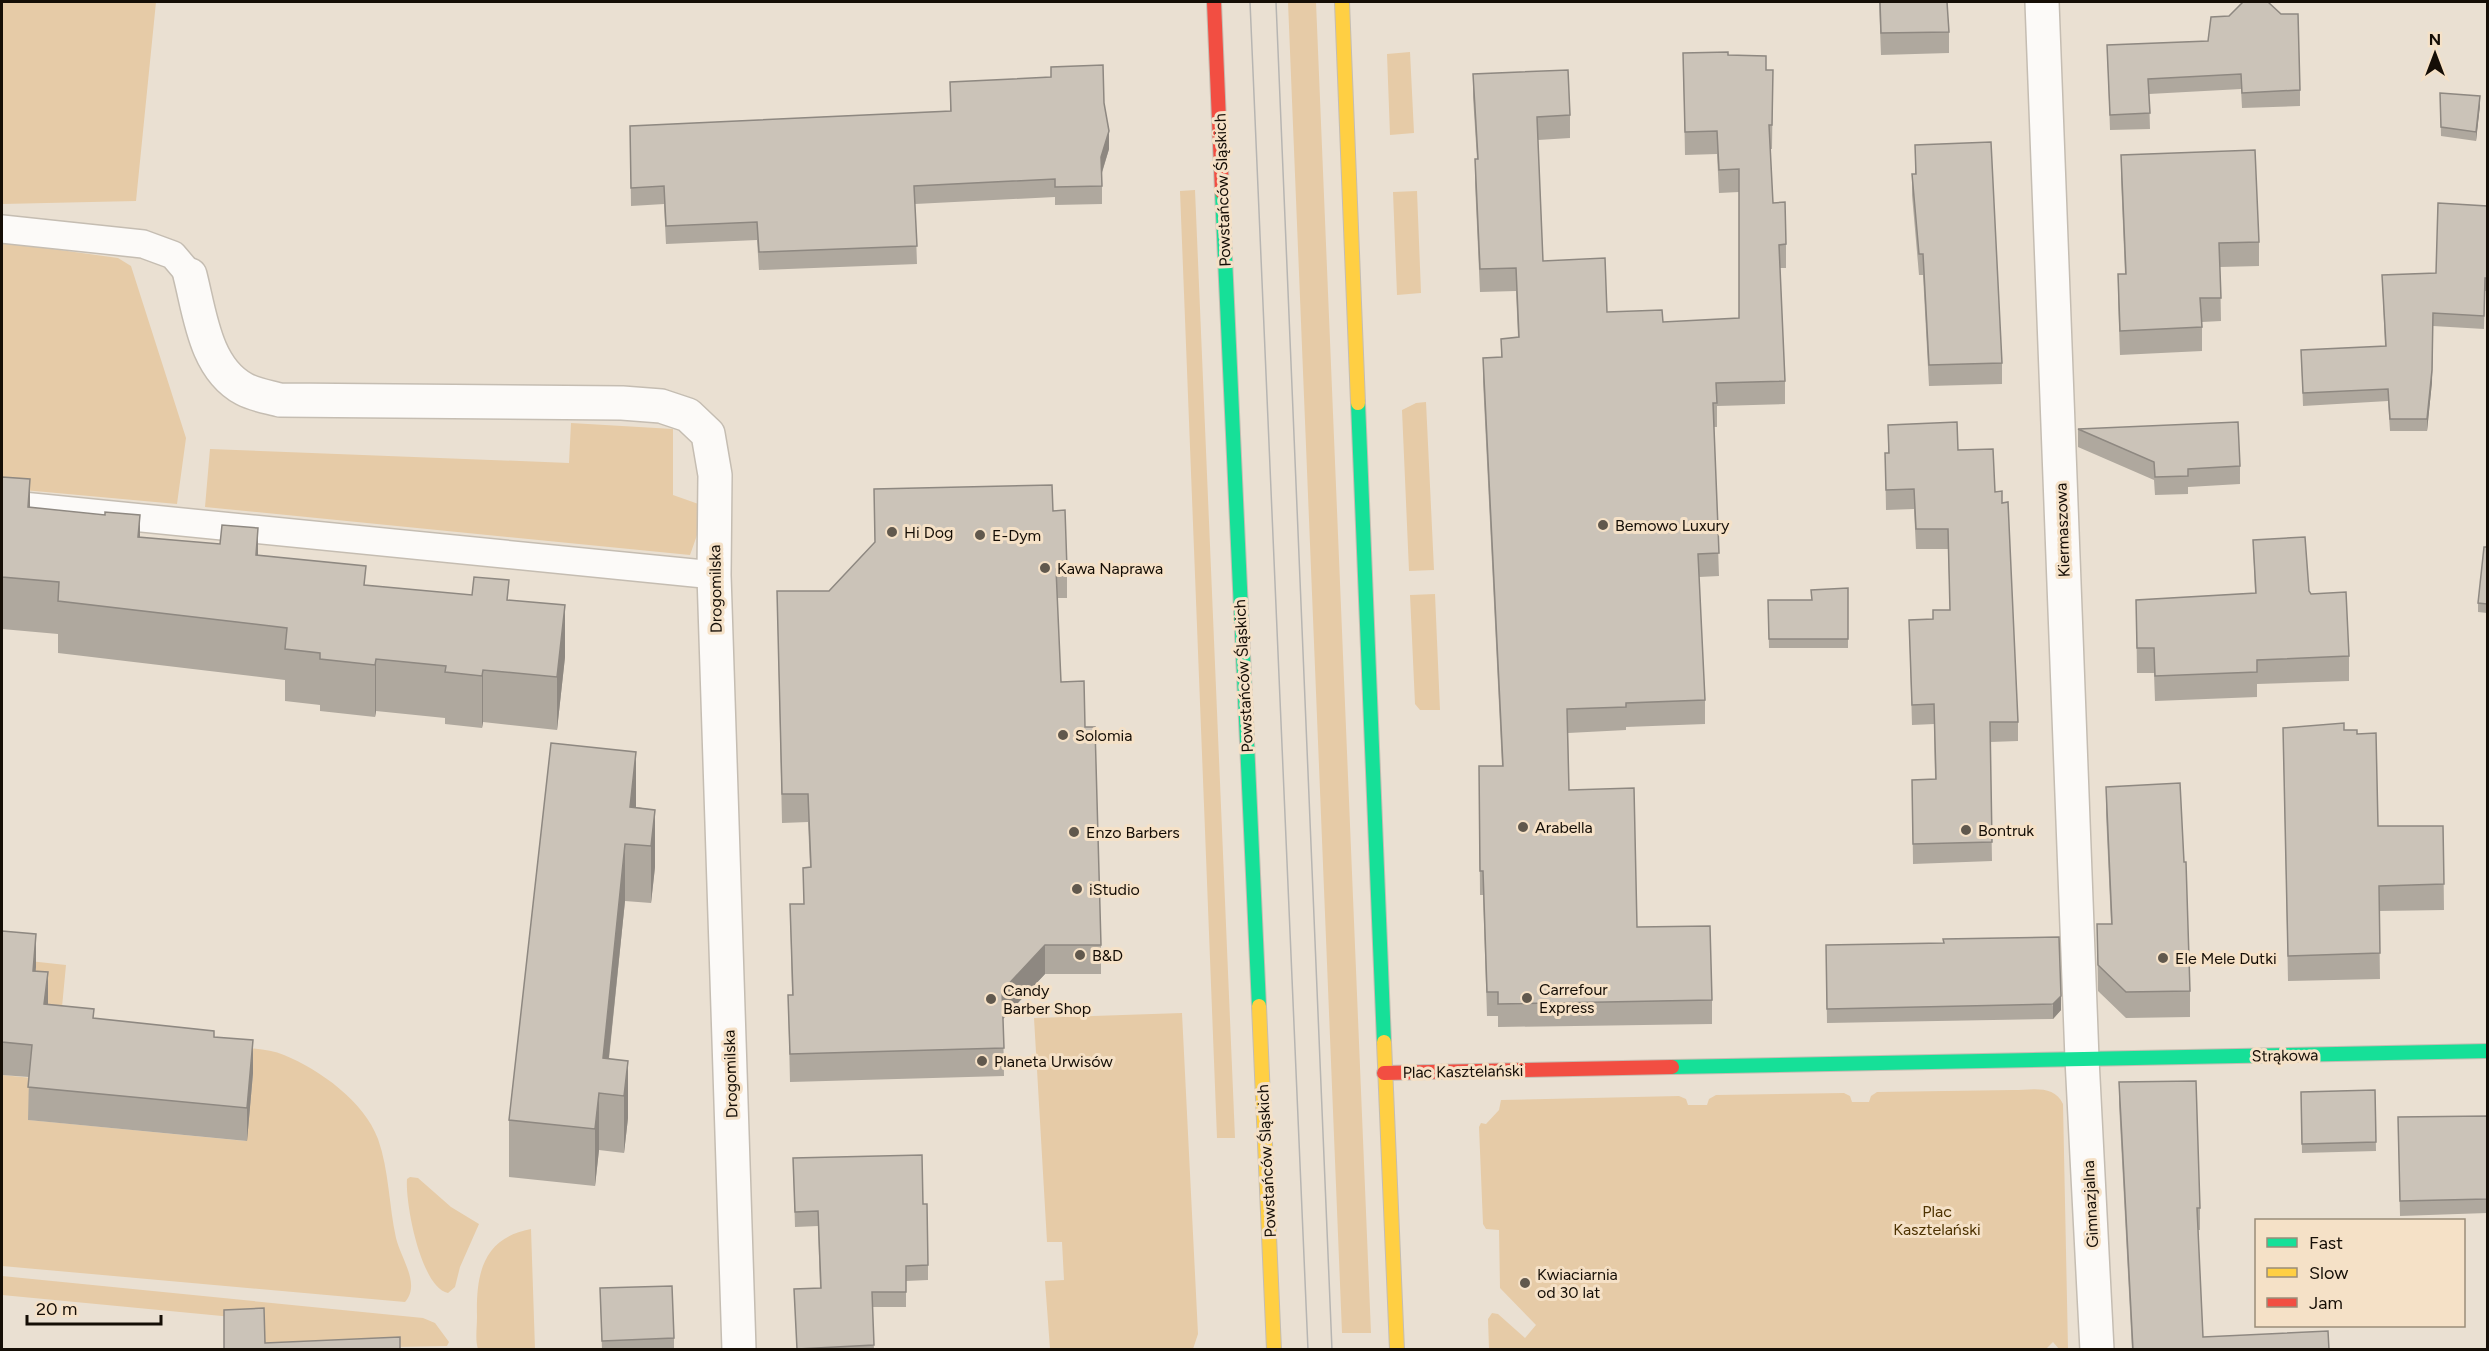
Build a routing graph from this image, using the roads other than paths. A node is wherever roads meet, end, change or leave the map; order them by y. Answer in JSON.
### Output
{"nodes":[{"id":1,"x":1214,"y":2,"type":"edge"},
{"id":2,"x":1342,"y":2,"type":"edge"},
{"id":3,"x":2042,"y":2,"type":"edge"},
{"id":4,"x":2,"y":229,"type":"edge"},
{"id":5,"x":190,"y":275,"type":"joint"},
{"id":6,"x":2,"y":504,"type":"edge"},
{"id":7,"x":714,"y":575,"type":"junction"},
{"id":8,"x":2487,"y":1051,"type":"edge"},
{"id":9,"x":2082,"y":1059,"type":"junction"},
{"id":10,"x":1384,"y":1073,"type":"junction"},
{"id":11,"x":739,"y":1350,"type":"edge"},
{"id":12,"x":1274,"y":1350,"type":"edge"},
{"id":13,"x":1396,"y":1350,"type":"edge"},
{"id":14,"x":2097,"y":1350,"type":"edge"}],
"edges":[{"from":1,"to":12,"type":"main road","name":"Powstańców Śląskich"},
{"from":2,"to":10,"type":"main road"},
{"from":3,"to":9,"type":"street","name":"Kiermaszowa"},
{"from":4,"to":5,"type":"lane"},
{"from":5,"to":7,"type":"street","name":"Drogomilska"},
{"from":6,"to":7,"type":"lane"},
{"from":7,"to":11,"type":"street","name":"Drogomilska"},
{"from":8,"to":9,"type":"main road","name":"Strąkowa"},
{"from":9,"to":10,"type":"main road","name":"Plac Kasztelański"},
{"from":9,"to":14,"type":"street","name":"Gimnazjalna"},
{"from":10,"to":13,"type":"main road"}]}
